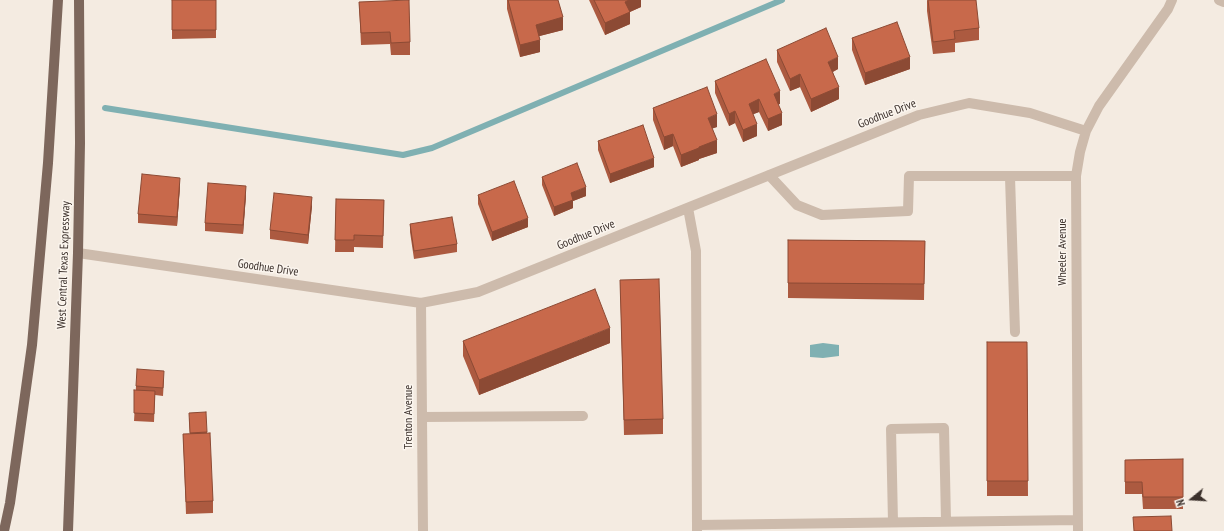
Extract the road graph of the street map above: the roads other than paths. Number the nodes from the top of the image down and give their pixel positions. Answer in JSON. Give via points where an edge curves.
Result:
{"nodes":[{"id":1,"x":58,"y":0,"type":"edge"},
{"id":2,"x":79,"y":0,"type":"edge"},
{"id":3,"x":1172,"y":0,"type":"edge"},
{"id":4,"x":1219,"y":0,"type":"edge"},
{"id":5,"x":1224,"y":2,"type":"edge"},
{"id":6,"x":1086,"y":131,"type":"junction"},
{"id":7,"x":769,"y":175,"type":"junction"},
{"id":8,"x":1076,"y":176,"type":"junction"},
{"id":9,"x":1010,"y":177,"type":"junction"},
{"id":10,"x":688,"y":208,"type":"junction"},
{"id":11,"x":78,"y":253,"type":"junction"},
{"id":12,"x":421,"y":303,"type":"junction"},
{"id":13,"x":1015,"y":332,"type":"dead end"},
{"id":14,"x":584,"y":416,"type":"dead end"},
{"id":15,"x":422,"y":417,"type":"junction"},
{"id":16,"x":1023,"y":520,"type":"junction"},
{"id":17,"x":1078,"y":520,"type":"junction"},
{"id":18,"x":893,"y":522,"type":"junction"},
{"id":19,"x":946,"y":522,"type":"junction"},
{"id":20,"x":696,"y":528,"type":"edge"},
{"id":21,"x":4,"y":531,"type":"edge"},
{"id":22,"x":68,"y":531,"type":"edge"},
{"id":23,"x":423,"y":531,"type":"edge"},
{"id":24,"x":1023,"y":531,"type":"edge"},
{"id":25,"x":1078,"y":531,"type":"edge"}],
"edges":[{"from":1,"to":21,"type":"main road","via":[[48,164],[32,345]]},
{"from":2,"to":11,"type":"main road","name":"West Central Texas Expressway"},
{"from":3,"to":6,"type":"street","name":"Wheeler Avenue","via":[[1099,106]]},
{"from":4,"to":5,"type":"street"},
{"from":6,"to":7,"type":"street","name":"Goodhue Drive","via":[[1030,113],[969,102],[919,115]]},
{"from":6,"to":8,"type":"street","name":"Wheeler Avenue"},
{"from":7,"to":9,"type":"street","via":[[797,205],[822,215],[908,211],[909,176]]},
{"from":7,"to":10,"type":"street","name":"Goodhue Drive"},
{"from":8,"to":9,"type":"street"},
{"from":8,"to":17,"type":"street","name":"Wheeler Avenue"},
{"from":9,"to":13,"type":"street"},
{"from":10,"to":12,"type":"street","name":"Goodhue Drive","via":[[478,292]]},
{"from":10,"to":20,"type":"street","via":[[696,251]]},
{"from":11,"to":12,"type":"street","name":"Goodhue Drive"},
{"from":11,"to":22,"type":"main road","name":"West Central Texas Expressway"},
{"from":12,"to":15,"type":"street","name":"Trenton Avenue"},
{"from":14,"to":15,"type":"street"},
{"from":15,"to":23,"type":"street","name":"Trenton Avenue"},
{"from":16,"to":17,"type":"street"},
{"from":16,"to":19,"type":"street"},
{"from":16,"to":24,"type":"street"},
{"from":17,"to":25,"type":"street","name":"Wheeler Avenue"},
{"from":18,"to":19,"type":"street"},
{"from":18,"to":19,"type":"street","via":[[891,429],[944,428]]},
{"from":18,"to":20,"type":"street"}]}
